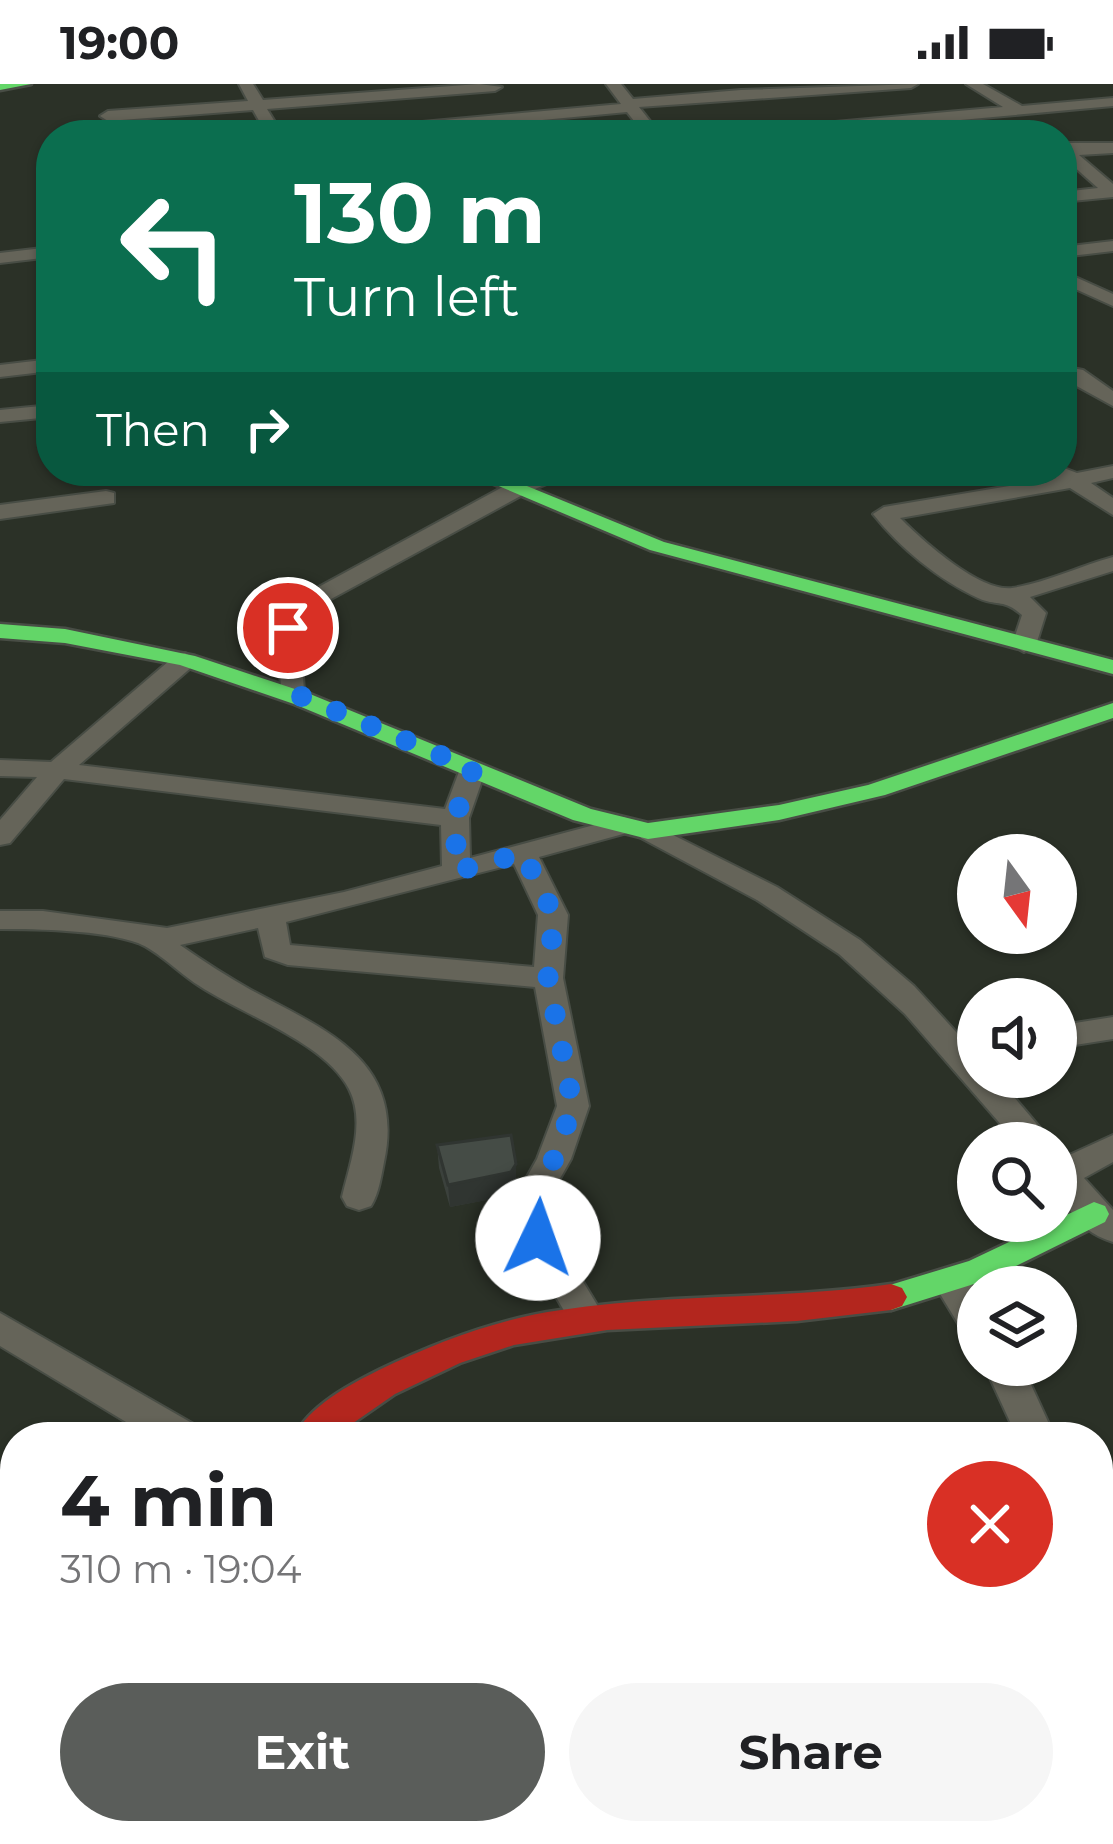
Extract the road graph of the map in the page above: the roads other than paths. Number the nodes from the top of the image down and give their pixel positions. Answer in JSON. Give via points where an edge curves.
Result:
{"nodes":[{"id":1,"x":24,"y":84,"type":"edge"},
{"id":2,"x":245,"y":84,"type":"edge"},
{"id":3,"x":613,"y":84,"type":"edge"},
{"id":4,"x":911,"y":84,"type":"edge"},
{"id":5,"x":973,"y":84,"type":"edge"},
{"id":6,"x":1096,"y":84,"type":"edge"},
{"id":7,"x":497,"y":85,"type":"edge"},
{"id":8,"x":0,"y":86,"type":"edge"},
{"id":9,"x":852,"y":86,"type":"edge"},
{"id":10,"x":738,"y":91,"type":"edge"},
{"id":11,"x":376,"y":92,"type":"edge"},
{"id":12,"x":1113,"y":98,"type":"edge"},
{"id":13,"x":259,"y":105,"type":"junction"},
{"id":14,"x":630,"y":106,"type":"junction"},
{"id":15,"x":1021,"y":115,"type":"junction"},
{"id":16,"x":519,"y":117,"type":"junction"},
{"id":17,"x":898,"y":119,"type":"junction"},
{"id":18,"x":109,"y":120,"type":"edge"},
{"id":19,"x":267,"y":120,"type":"edge"},
{"id":20,"x":396,"y":120,"type":"edge"},
{"id":21,"x":496,"y":120,"type":"edge"},
{"id":22,"x":521,"y":120,"type":"edge"},
{"id":23,"x":641,"y":120,"type":"edge"},
{"id":24,"x":761,"y":120,"type":"edge"},
{"id":25,"x":890,"y":120,"type":"edge"},
{"id":26,"x":1113,"y":148,"type":"edge"},
{"id":27,"x":1077,"y":149,"type":"edge"},
{"id":28,"x":1077,"y":162,"type":"edge"},
{"id":29,"x":1112,"y":192,"type":"edge"},
{"id":30,"x":1077,"y":196,"type":"edge"},
{"id":31,"x":1113,"y":246,"type":"edge"},
{"id":32,"x":1077,"y":250,"type":"edge"},
{"id":33,"x":36,"y":254,"type":"edge"},
{"id":34,"x":0,"y":258,"type":"edge"},
{"id":35,"x":1077,"y":284,"type":"edge"},
{"id":36,"x":1113,"y":284,"type":"edge"},
{"id":37,"x":1077,"y":287,"type":"edge"},
{"id":38,"x":1113,"y":302,"type":"edge"},
{"id":39,"x":36,"y":368,"type":"edge"},
{"id":40,"x":0,"y":371,"type":"edge"},
{"id":41,"x":1077,"y":375,"type":"edge"},
{"id":42,"x":1113,"y":400,"type":"edge"},
{"id":43,"x":36,"y":412,"type":"edge"},
{"id":44,"x":0,"y":416,"type":"edge"},
{"id":45,"x":1113,"y":472,"type":"edge"},
{"id":46,"x":1077,"y":474,"type":"edge"},
{"id":47,"x":1077,"y":483,"type":"edge"},
{"id":48,"x":517,"y":486,"type":"edge"},
{"id":49,"x":523,"y":486,"type":"edge"},
{"id":50,"x":1033,"y":486,"type":"edge"},
{"id":51,"x":520,"y":487,"type":"junction"},
{"id":52,"x":106,"y":499,"type":"dead end"},
{"id":53,"x":1113,"y":508,"type":"edge"},
{"id":54,"x":0,"y":512,"type":"edge"},
{"id":55,"x":1113,"y":564,"type":"edge"},
{"id":56,"x":1013,"y":595,"type":"junction"},
{"id":57,"x":0,"y":631,"type":"edge"},
{"id":58,"x":1024,"y":645,"type":"junction"},
{"id":59,"x":185,"y":660,"type":"junction"},
{"id":60,"x":1113,"y":667,"type":"edge"},
{"id":61,"x":291,"y":692,"type":"junction"},
{"id":62,"x":1113,"y":710,"type":"edge"},
{"id":63,"x":0,"y":768,"type":"edge"},
{"id":64,"x":473,"y":769,"type":"junction"},
{"id":65,"x":58,"y":770,"type":"junction"},
{"id":66,"x":455,"y":818,"type":"junction"},
{"id":67,"x":637,"y":828,"type":"junction"},
{"id":68,"x":0,"y":837,"type":"edge"},
{"id":69,"x":523,"y":853,"type":"junction"},
{"id":70,"x":457,"y":871,"type":"junction"},
{"id":71,"x":271,"y":918,"type":"junction"},
{"id":72,"x":0,"y":920,"type":"edge"},
{"id":73,"x":152,"y":939,"type":"junction"},
{"id":74,"x":548,"y":978,"type":"junction"},
{"id":75,"x":1113,"y":1028,"type":"edge"},
{"id":76,"x":1077,"y":1033,"type":"edge"},
{"id":77,"x":957,"y":1047,"type":"edge"},
{"id":78,"x":1000,"y":1098,"type":"edge"},
{"id":79,"x":1019,"y":1122,"type":"edge"},
{"id":80,"x":1113,"y":1147,"type":"edge"},
{"id":81,"x":1077,"y":1163,"type":"edge"},
{"id":82,"x":1077,"y":1191,"type":"edge"},
{"id":83,"x":359,"y":1197,"type":"dead end"},
{"id":84,"x":1104,"y":1222,"type":"edge"},
{"id":85,"x":952,"y":1284,"type":"junction"},
{"id":86,"x":957,"y":1292,"type":"edge"},
{"id":87,"x":586,"y":1318,"type":"junction"},
{"id":88,"x":0,"y":1328,"type":"edge"},
{"id":89,"x":1013,"y":1386,"type":"edge"},
{"id":90,"x":158,"y":1422,"type":"edge"},
{"id":91,"x":324,"y":1422,"type":"edge"},
{"id":92,"x":1029,"y":1422,"type":"edge"}],
"edges":[{"from":1,"to":8,"type":"street"},
{"from":2,"to":13,"type":"street"},
{"from":3,"to":14,"type":"street"},
{"from":4,"to":9,"type":"street"},
{"from":5,"to":15,"type":"street"},
{"from":6,"to":12,"type":"street"},
{"from":7,"to":11,"type":"street"},
{"from":7,"to":16,"type":"street"},
{"from":9,"to":10,"type":"street"},
{"from":9,"to":17,"type":"street"},
{"from":10,"to":14,"type":"street"},
{"from":10,"to":24,"type":"street"},
{"from":11,"to":13,"type":"street"},
{"from":11,"to":20,"type":"street"},
{"from":12,"to":15,"type":"street"},
{"from":13,"to":18,"type":"street","via":[[106,108]]},
{"from":13,"to":19,"type":"street"},
{"from":14,"to":16,"type":"street"},
{"from":14,"to":23,"type":"street"},
{"from":15,"to":17,"type":"street"},
{"from":16,"to":21,"type":"street"},
{"from":16,"to":22,"type":"street"},
{"from":17,"to":25,"type":"street"},
{"from":26,"to":27,"type":"street"},
{"from":28,"to":29,"type":"street"},
{"from":29,"to":30,"type":"street"},
{"from":31,"to":32,"type":"street"},
{"from":33,"to":34,"type":"street"},
{"from":35,"to":36,"type":"street"},
{"from":37,"to":38,"type":"street"},
{"from":39,"to":40,"type":"street"},
{"from":41,"to":42,"type":"street"},
{"from":43,"to":44,"type":"street"},
{"from":45,"to":46,"type":"street"},
{"from":47,"to":53,"type":"street"},
{"from":48,"to":51,"type":"street"},
{"from":49,"to":51,"type":"street"},
{"from":50,"to":56,"type":"street","via":[[884,514],[971,585]]},
{"from":51,"to":58,"type":"street","via":[[657,546]]},
{"from":51,"to":61,"type":"street","via":[[299,607],[288,628]]},
{"from":52,"to":54,"type":"street"},
{"from":55,"to":56,"type":"street"},
{"from":56,"to":58,"type":"street","via":[[1034,613]]},
{"from":57,"to":59,"type":"street","via":[[108,637]]},
{"from":58,"to":60,"type":"street"},
{"from":59,"to":61,"type":"street"},
{"from":59,"to":65,"type":"street"},
{"from":61,"to":64,"type":"street"},
{"from":62,"to":67,"type":"street","via":[[904,788],[772,816]]},
{"from":63,"to":65,"type":"street"},
{"from":64,"to":66,"type":"street"},
{"from":64,"to":67,"type":"street"},
{"from":65,"to":66,"type":"street"},
{"from":65,"to":68,"type":"street"},
{"from":66,"to":70,"type":"street"},
{"from":67,"to":69,"type":"street"},
{"from":67,"to":77,"type":"street","via":[[782,903],[871,963]]},
{"from":69,"to":70,"type":"street"},
{"from":69,"to":74,"type":"street","via":[[554,915]]},
{"from":70,"to":71,"type":"street"},
{"from":71,"to":73,"type":"street"},
{"from":71,"to":74,"type":"street","via":[[276,950],[288,955]]},
{"from":72,"to":73,"type":"street"},
{"from":73,"to":83,"type":"street","via":[[354,1069],[371,1099],[374,1131]]},
{"from":74,"to":87,"type":"street","via":[[573,1106],[532,1198],[538,1238]]},
{"from":75,"to":76,"type":"street"},
{"from":78,"to":79,"type":"street"},
{"from":80,"to":81,"type":"street"},
{"from":82,"to":84,"type":"street"},
{"from":84,"to":85,"type":"street"},
{"from":85,"to":86,"type":"street"},
{"from":85,"to":87,"type":"street","via":[[852,1304]]},
{"from":87,"to":91,"type":"street","via":[[448,1349]]},
{"from":88,"to":90,"type":"street"},
{"from":89,"to":92,"type":"street"}]}
